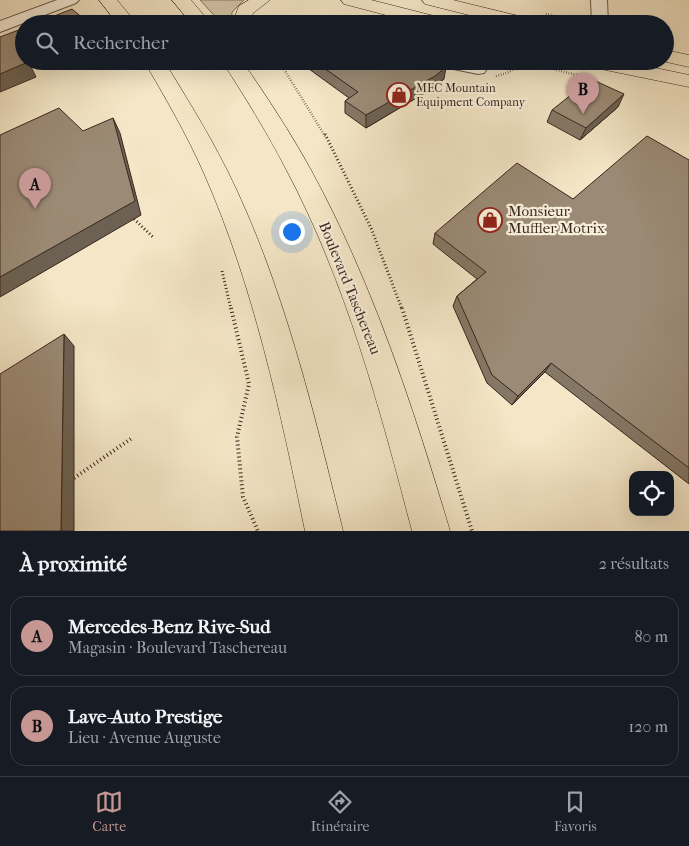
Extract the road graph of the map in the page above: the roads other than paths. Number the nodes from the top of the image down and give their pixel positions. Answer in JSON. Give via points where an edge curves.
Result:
{"nodes":[{"id":1,"x":71,"y":0,"type":"edge"},
{"id":2,"x":108,"y":0,"type":"edge"},
{"id":3,"x":180,"y":0,"type":"edge"},
{"id":4,"x":261,"y":0,"type":"edge"},
{"id":5,"x":350,"y":0,"type":"edge"},
{"id":6,"x":431,"y":0,"type":"edge"},
{"id":7,"x":599,"y":0,"type":"edge"},
{"id":8,"x":32,"y":15,"type":"edge"},
{"id":9,"x":120,"y":15,"type":"edge"},
{"id":10,"x":194,"y":15,"type":"edge"},
{"id":11,"x":243,"y":15,"type":"edge"},
{"id":12,"x":408,"y":15,"type":"edge"},
{"id":13,"x":492,"y":15,"type":"edge"},
{"id":14,"x":600,"y":15,"type":"edge"},
{"id":15,"x":15,"y":21,"type":"edge"},
{"id":16,"x":0,"y":27,"type":"edge"},
{"id":17,"x":674,"y":58,"type":"edge"},
{"id":18,"x":689,"y":61,"type":"edge"},
{"id":19,"x":159,"y":70,"type":"edge"},
{"id":20,"x":238,"y":70,"type":"edge"},
{"id":21,"x":260,"y":70,"type":"edge"},
{"id":22,"x":639,"y":70,"type":"edge"},
{"id":23,"x":689,"y":81,"type":"edge"},
{"id":24,"x":310,"y":191,"type":"junction"},
{"id":25,"x":324,"y":531,"type":"edge"},
{"id":26,"x":431,"y":531,"type":"edge"}],
"edges":[{"from":1,"to":8,"type":"street"},
{"from":2,"to":9,"type":"main road"},
{"from":3,"to":10,"type":"main road"},
{"from":4,"to":11,"type":"main road","via":[[244,10]]},
{"from":5,"to":12,"type":"main road"},
{"from":6,"to":13,"type":"main road"},
{"from":7,"to":14,"type":"street"},
{"from":15,"to":16,"type":"street"},
{"from":17,"to":18,"type":"main road"},
{"from":19,"to":25,"type":"main road","via":[[212,163],[256,272],[284,361]]},
{"from":20,"to":24,"type":"main road","name":"Boulevard Taschereau","via":[[270,117]]},
{"from":21,"to":24,"type":"main road"},
{"from":22,"to":23,"type":"main road"},
{"from":24,"to":26,"type":"main road","name":"Boulevard Taschereau","via":[[372,342]]}]}
